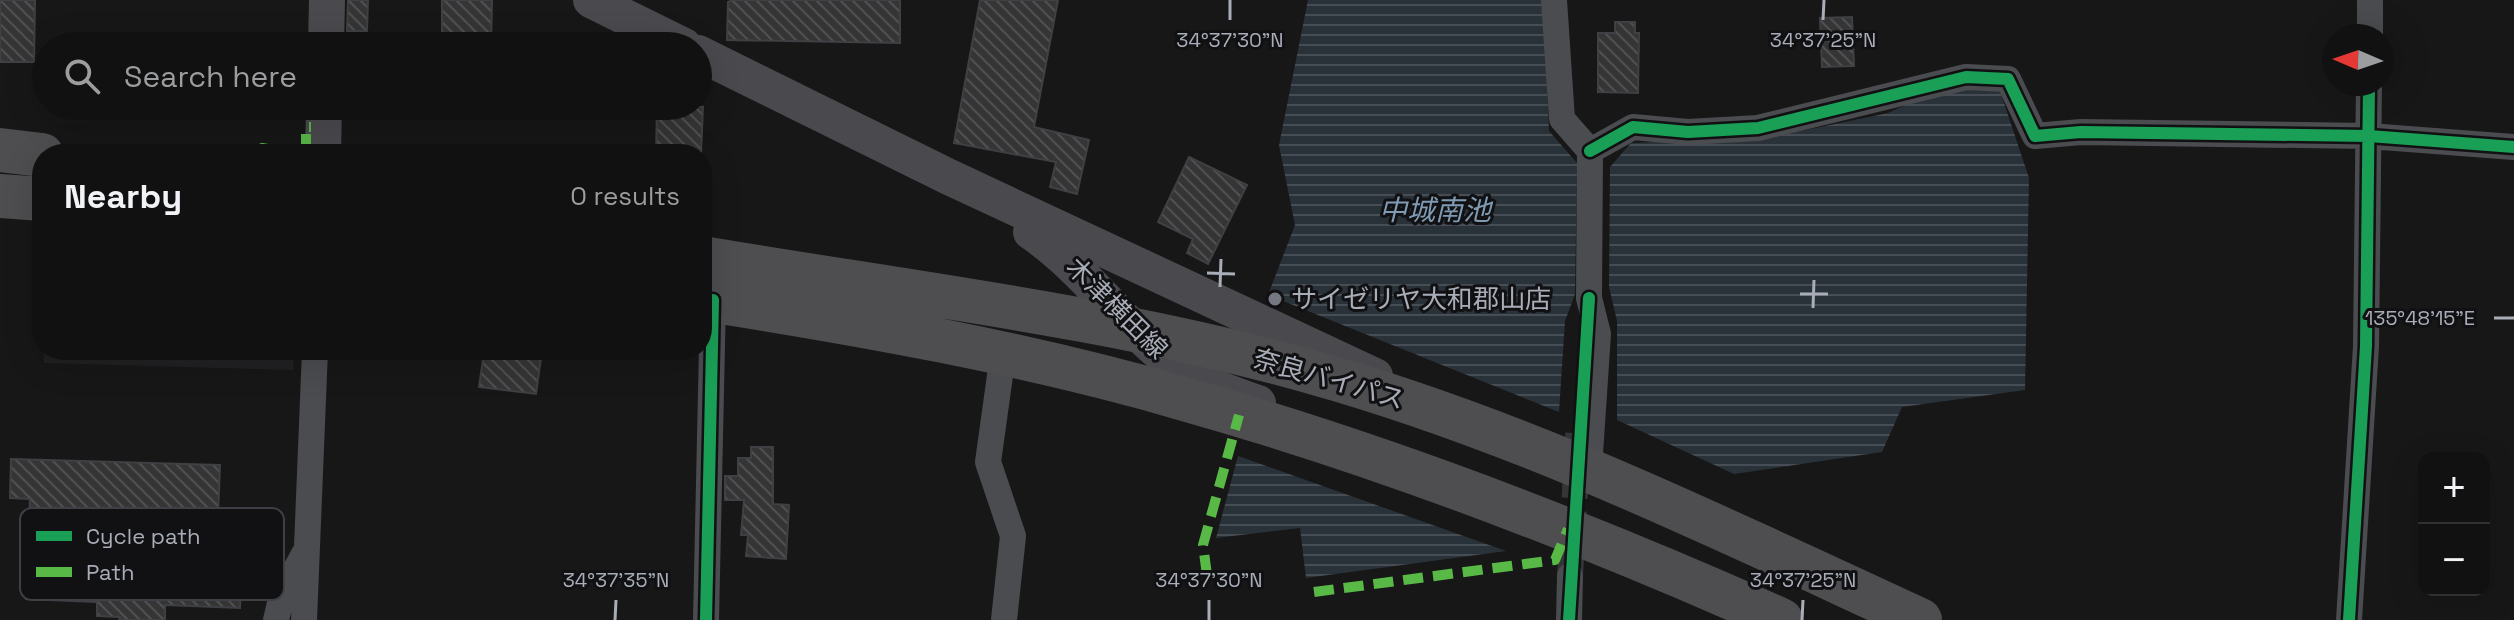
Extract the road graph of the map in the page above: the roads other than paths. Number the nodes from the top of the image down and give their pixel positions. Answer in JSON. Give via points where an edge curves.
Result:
{"nodes":[{"id":1,"x":327,"y":0,"type":"edge"},
{"id":2,"x":591,"y":0,"type":"edge"},
{"id":3,"x":1554,"y":0,"type":"edge"},
{"id":4,"x":2370,"y":0,"type":"edge"},
{"id":5,"x":2370,"y":24,"type":"edge"},
{"id":6,"x":326,"y":32,"type":"edge"},
{"id":7,"x":656,"y":32,"type":"edge"},
{"id":8,"x":712,"y":60,"type":"edge"},
{"id":9,"x":2369,"y":96,"type":"edge"},
{"id":10,"x":324,"y":120,"type":"edge"},
{"id":11,"x":2369,"y":136,"type":"junction"},
{"id":12,"x":323,"y":144,"type":"edge"},
{"id":13,"x":2514,"y":147,"type":"edge"},
{"id":14,"x":0,"y":150,"type":"edge"},
{"id":15,"x":1590,"y":151,"type":"junction"},
{"id":16,"x":32,"y":154,"type":"edge"},
{"id":17,"x":947,"y":176,"type":"junction"},
{"id":18,"x":0,"y":196,"type":"edge"},
{"id":19,"x":32,"y":198,"type":"edge"},
{"id":20,"x":712,"y":260,"type":"edge"},
{"id":21,"x":1589,"y":298,"type":"junction"},
{"id":22,"x":712,"y":301,"type":"edge"},
{"id":23,"x":1134,"y":331,"type":"junction"},
{"id":24,"x":1003,"y":354,"type":"junction"},
{"id":25,"x":315,"y":360,"type":"edge"},
{"id":26,"x":708,"y":360,"type":"edge"},
{"id":27,"x":1405,"y":400,"type":"junction"},
{"id":28,"x":1579,"y":421,"type":"tunnel mouth"},
{"id":29,"x":1385,"y":463,"type":"junction"},
{"id":30,"x":1589,"y":469,"type":"junction"},
{"id":31,"x":307,"y":550,"type":"junction"},
{"id":32,"x":1570,"y":576,"type":"tunnel mouth"},
{"id":33,"x":284,"y":591,"type":"edge"},
{"id":34,"x":281,"y":600,"type":"edge"},
{"id":35,"x":276,"y":620,"type":"edge"},
{"id":36,"x":304,"y":620,"type":"edge"},
{"id":37,"x":706,"y":620,"type":"edge"},
{"id":38,"x":1004,"y":620,"type":"edge"},
{"id":39,"x":1569,"y":620,"type":"edge"},
{"id":40,"x":1781,"y":620,"type":"edge"},
{"id":41,"x":1920,"y":620,"type":"edge"},
{"id":42,"x":2349,"y":620,"type":"edge"}],
"edges":[{"from":1,"to":6,"type":"main road"},
{"from":2,"to":7,"type":"main road"},
{"from":3,"to":15,"type":"street","via":[[1562,119]]},
{"from":4,"to":5,"type":"street"},
{"from":8,"to":17,"type":"main road","name":"木津横田線"},
{"from":9,"to":11,"type":"street"},
{"from":10,"to":12,"type":"main road"},
{"from":11,"to":13,"type":"street"},
{"from":11,"to":15,"type":"street","via":[[2035,136],[2008,79],[1966,77],[1758,128],[1688,132],[1633,127]]},
{"from":11,"to":42,"type":"street","via":[[2366,346]]},
{"from":14,"to":16,"type":"highway"},
{"from":15,"to":21,"type":"street"},
{"from":17,"to":23,"type":"main road","name":"木津横田線","via":[[1063,254]]},
{"from":17,"to":27,"type":"main road","name":"木津横田線","via":[[1383,380]]},
{"from":18,"to":19,"type":"highway"},
{"from":20,"to":23,"type":"highway","name":"奈良バイパス"},
{"from":21,"to":28,"type":"street"},
{"from":21,"to":30,"type":"street","via":[[1598,334]]},
{"from":22,"to":24,"type":"highway"},
{"from":23,"to":27,"type":"highway","name":"奈良バイパス","via":[[1233,351]]},
{"from":23,"to":29,"type":"main road","name":"木津横田線","via":[[1182,371],[1301,418]]},
{"from":24,"to":29,"type":"highway","via":[[1180,397]]},
{"from":24,"to":38,"type":"street","via":[[988,462],[1013,536]]},
{"from":25,"to":31,"type":"street"},
{"from":26,"to":37,"type":"street"},
{"from":27,"to":30,"type":"highway","name":"奈良バイパス"},
{"from":29,"to":40,"type":"highway","via":[[1528,512]]},
{"from":30,"to":41,"type":"highway","name":"奈良バイパス"},
{"from":31,"to":33,"type":"street"},
{"from":31,"to":36,"type":"street"},
{"from":32,"to":39,"type":"street"},
{"from":34,"to":35,"type":"street"}]}
